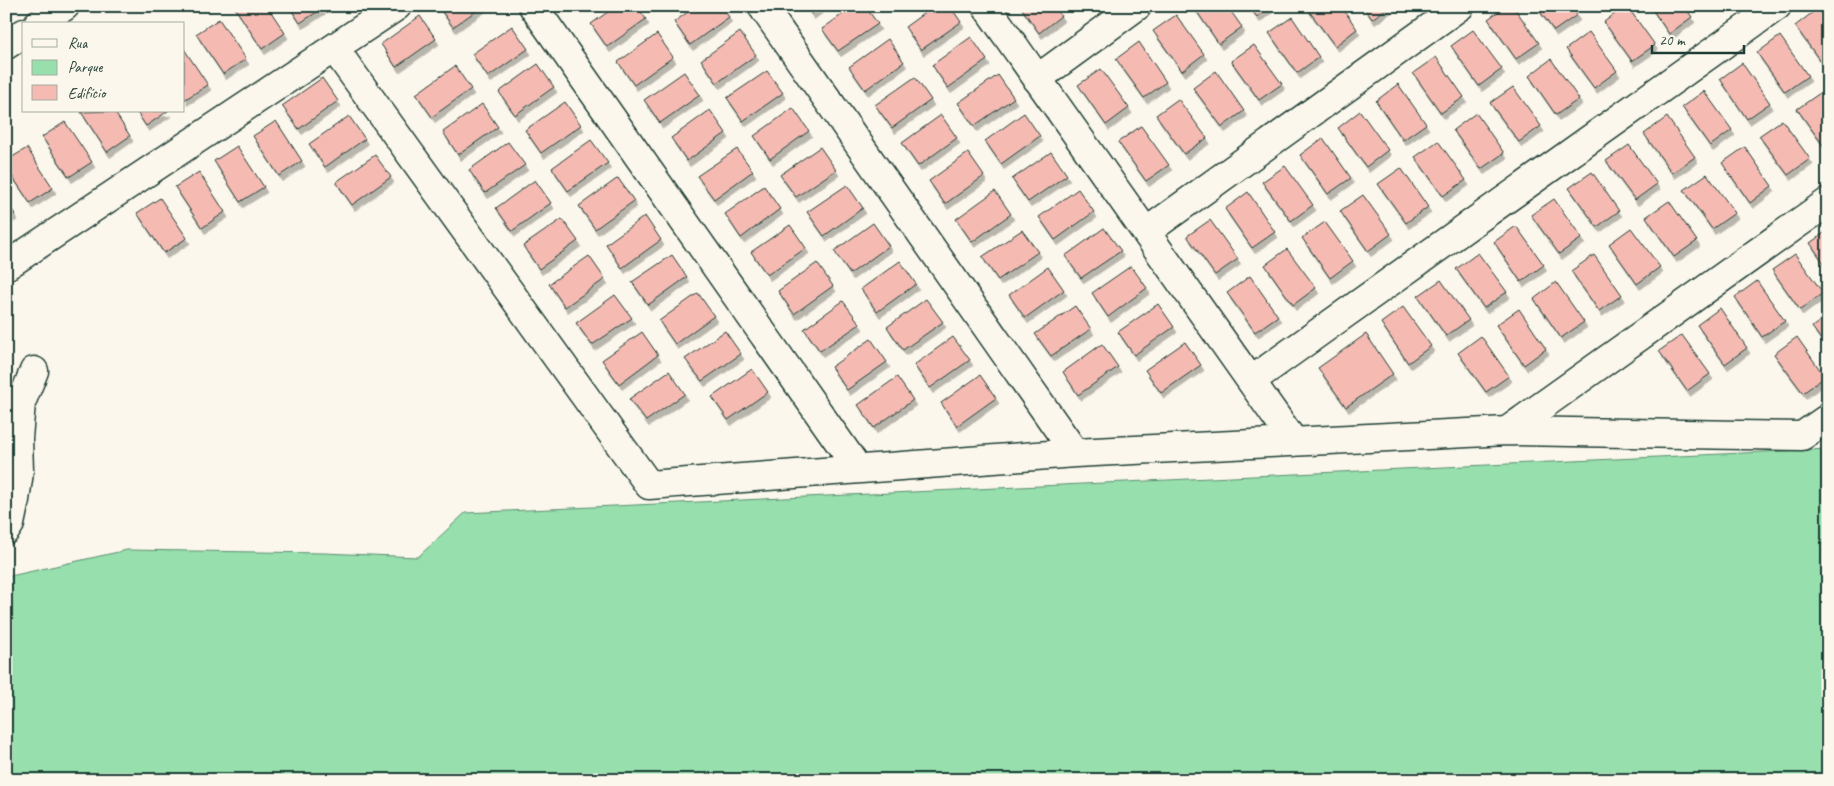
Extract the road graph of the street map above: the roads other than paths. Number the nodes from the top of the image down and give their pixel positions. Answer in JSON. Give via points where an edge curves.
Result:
{"nodes":[{"id":1,"x":65,"y":6,"type":"edge"},
{"id":2,"x":398,"y":6,"type":"edge"},
{"id":3,"x":533,"y":6,"type":"edge"},
{"id":4,"x":762,"y":6,"type":"edge"},
{"id":5,"x":986,"y":6,"type":"edge"},
{"id":6,"x":1136,"y":6,"type":"edge"},
{"id":7,"x":1460,"y":6,"type":"edge"},
{"id":8,"x":1778,"y":6,"type":"edge"},
{"id":9,"x":41,"y":22,"type":"edge"},
{"id":10,"x":22,"y":34,"type":"edge"},
{"id":11,"x":6,"y":45,"type":"edge"},
{"id":12,"x":334,"y":48,"type":"junction"},
{"id":13,"x":1037,"y":79,"type":"junction"},
{"id":14,"x":1828,"y":202,"type":"edge"},
{"id":15,"x":1146,"y":232,"type":"junction"},
{"id":16,"x":6,"y":266,"type":"edge"},
{"id":17,"x":34,"y":371,"type":"dead end"},
{"id":18,"x":1252,"y":380,"type":"junction"},
{"id":19,"x":1828,"y":418,"type":"edge"},
{"id":20,"x":1507,"y":430,"type":"junction"},
{"id":21,"x":1294,"y":442,"type":"junction"},
{"id":22,"x":1074,"y":453,"type":"junction"},
{"id":23,"x":858,"y":469,"type":"junction"},
{"id":24,"x":6,"y":530,"type":"edge"}],
"edges":[{"from":1,"to":9,"type":"street"},
{"from":2,"to":12,"type":"street"},
{"from":3,"to":23,"type":"street"},
{"from":4,"to":22,"type":"street"},
{"from":5,"to":13,"type":"street"},
{"from":6,"to":13,"type":"street"},
{"from":7,"to":15,"type":"street"},
{"from":8,"to":18,"type":"street"},
{"from":10,"to":11,"type":"street"},
{"from":12,"to":16,"type":"street"},
{"from":12,"to":23,"type":"street","via":[[649,485]]},
{"from":13,"to":15,"type":"street"},
{"from":14,"to":20,"type":"street"},
{"from":15,"to":18,"type":"street"},
{"from":17,"to":24,"type":"street","via":[[21,403],[19,472]]},
{"from":18,"to":21,"type":"street"},
{"from":19,"to":20,"type":"street","via":[[1802,436]]},
{"from":20,"to":21,"type":"street"},
{"from":21,"to":22,"type":"street"},
{"from":22,"to":23,"type":"street"}]}
